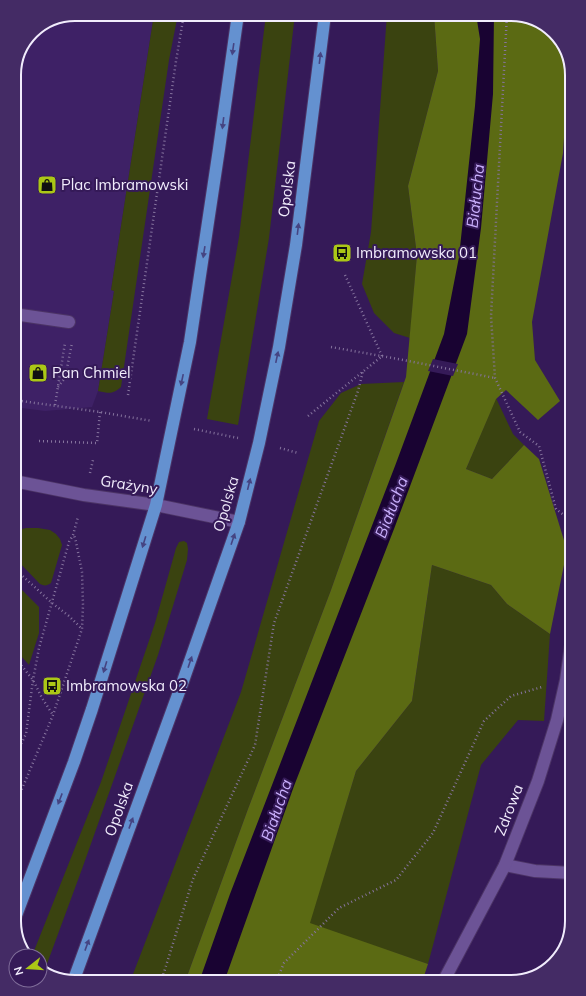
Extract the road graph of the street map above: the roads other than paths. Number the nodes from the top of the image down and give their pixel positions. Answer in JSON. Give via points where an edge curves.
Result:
{"nodes":[{"id":1,"x":237,"y":21,"type":"edge"},
{"id":2,"x":324,"y":21,"type":"edge"},
{"id":3,"x":21,"y":315,"type":"edge"},
{"id":4,"x":69,"y":322,"type":"dead end"},
{"id":5,"x":21,"y":482,"type":"edge"},
{"id":6,"x":156,"y":505,"type":"junction"},
{"id":7,"x":239,"y":522,"type":"junction"},
{"id":8,"x":565,"y":684,"type":"edge"},
{"id":9,"x":505,"y":865,"type":"junction"},
{"id":10,"x":565,"y":873,"type":"edge"},
{"id":11,"x":21,"y":902,"type":"edge"},
{"id":12,"x":76,"y":975,"type":"edge"},
{"id":13,"x":447,"y":975,"type":"edge"}],
"edges":[{"from":1,"to":6,"type":"main road","one_way":true,"via":[[190,342]]},
{"from":7,"to":2,"type":"main road","name":"Opolska","one_way":true,"via":[[279,347],[296,245]]},
{"from":3,"to":4,"type":"street"},
{"from":5,"to":6,"type":"street","name":"Grażyny","via":[[84,495]]},
{"from":6,"to":7,"type":"street","name":"Grażyny"},
{"from":6,"to":11,"type":"main road","one_way":true,"via":[[95,701]]},
{"from":12,"to":7,"type":"main road","name":"Opolska","one_way":true},
{"from":8,"to":9,"type":"street","name":"Zdrowa","via":[[538,780]]},
{"from":9,"to":10,"type":"street","via":[[535,871]]},
{"from":9,"to":13,"type":"street","name":"Zdrowa"}]}
